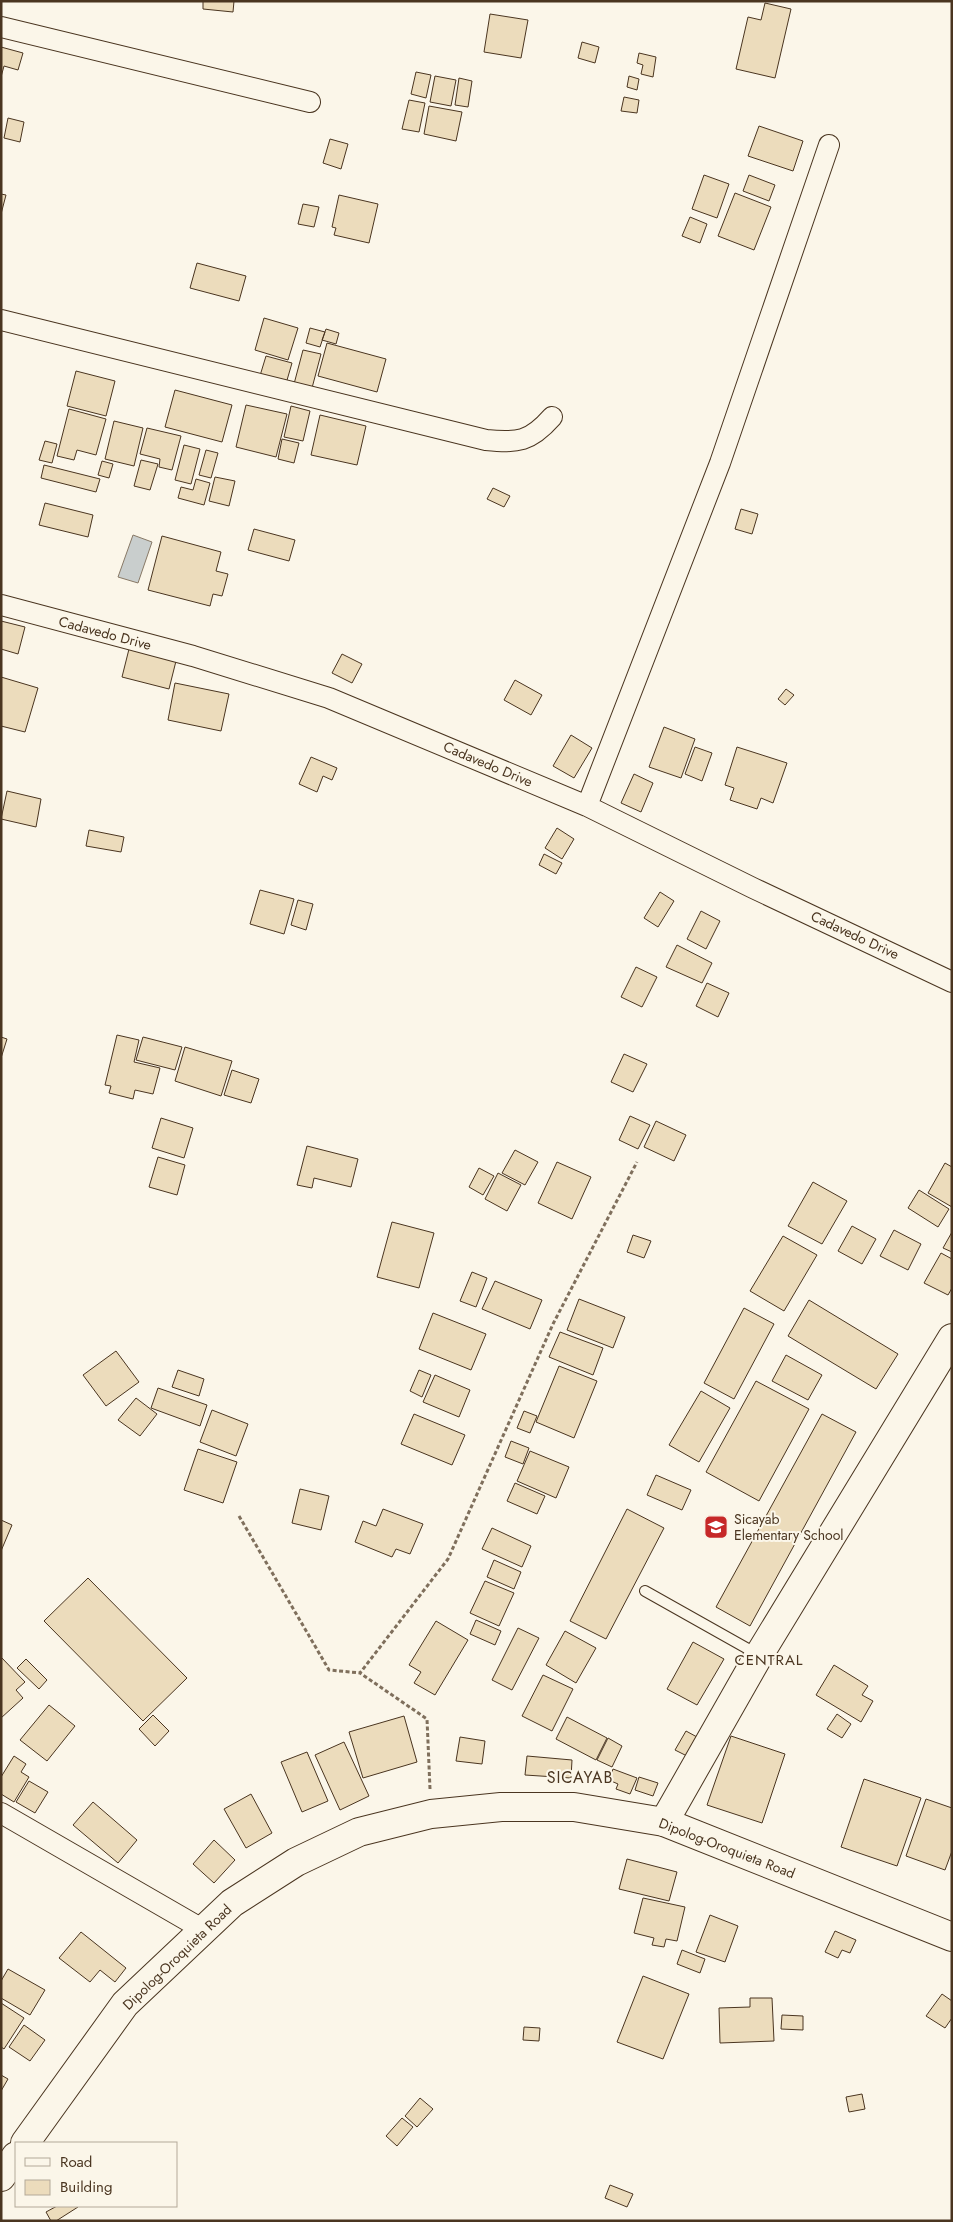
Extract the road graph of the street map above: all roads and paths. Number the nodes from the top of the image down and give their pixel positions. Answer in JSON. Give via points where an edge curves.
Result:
{"nodes":[{"id":1,"x":1,"y":26,"type":"edge"},
{"id":2,"x":310,"y":102,"type":"dead end"},
{"id":3,"x":829,"y":145,"type":"dead end"},
{"id":4,"x":1,"y":320,"type":"edge"},
{"id":5,"x":552,"y":417,"type":"dead end"},
{"id":6,"x":1,"y":605,"type":"edge"},
{"id":7,"x":587,"y":806,"type":"junction"},
{"id":8,"x":952,"y":982,"type":"edge"},
{"id":9,"x":637,"y":1162,"type":"dead end"},
{"id":10,"x":952,"y":1338,"type":"edge"},
{"id":11,"x":239,"y":1516,"type":"dead end"},
{"id":12,"x":645,"y":1591,"type":"dead end"},
{"id":13,"x":759,"y":1655,"type":"junction"},
{"id":14,"x":360,"y":1673,"type":"junction"},
{"id":15,"x":1,"y":1813,"type":"edge"},
{"id":16,"x":431,"y":1814,"type":"junction"},
{"id":17,"x":664,"y":1822,"type":"junction"},
{"id":18,"x":202,"y":1929,"type":"junction"},
{"id":19,"x":952,"y":1937,"type":"edge"},
{"id":20,"x":26,"y":2142,"type":"edge"}],
"edges":[{"from":1,"to":2,"type":"street"},
{"from":3,"to":7,"type":"street","via":[[720,463]]},
{"from":4,"to":5,"type":"street","via":[[486,440],[510,442],[536,434]]},
{"from":6,"to":7,"type":"street","name":"Cadavedo Drive","via":[[193,656],[329,698]]},
{"from":7,"to":8,"type":"street","name":"Cadavedo Drive"},
{"from":9,"to":14,"type":"path","via":[[554,1324],[448,1559]]},
{"from":10,"to":13,"type":"main road"},
{"from":11,"to":14,"type":"path","via":[[329,1670]]},
{"from":12,"to":13,"type":"lane"},
{"from":13,"to":17,"type":"main road"},
{"from":14,"to":16,"type":"path","via":[[428,1719]]},
{"from":15,"to":18,"type":"street"},
{"from":16,"to":17,"type":"main road","name":"Dipolog-Oroquieta Road","via":[[500,1807],[574,1807]]},
{"from":16,"to":18,"type":"main road","name":"Dipolog-Oroquieta Road","via":[[359,1832],[296,1862],[232,1903]]},
{"from":17,"to":19,"type":"main road","name":"Dipolog-Oroquieta Road"},
{"from":18,"to":20,"type":"main road","name":"Dipolog-Oroquieta Road","via":[[125,2004]]}]}
